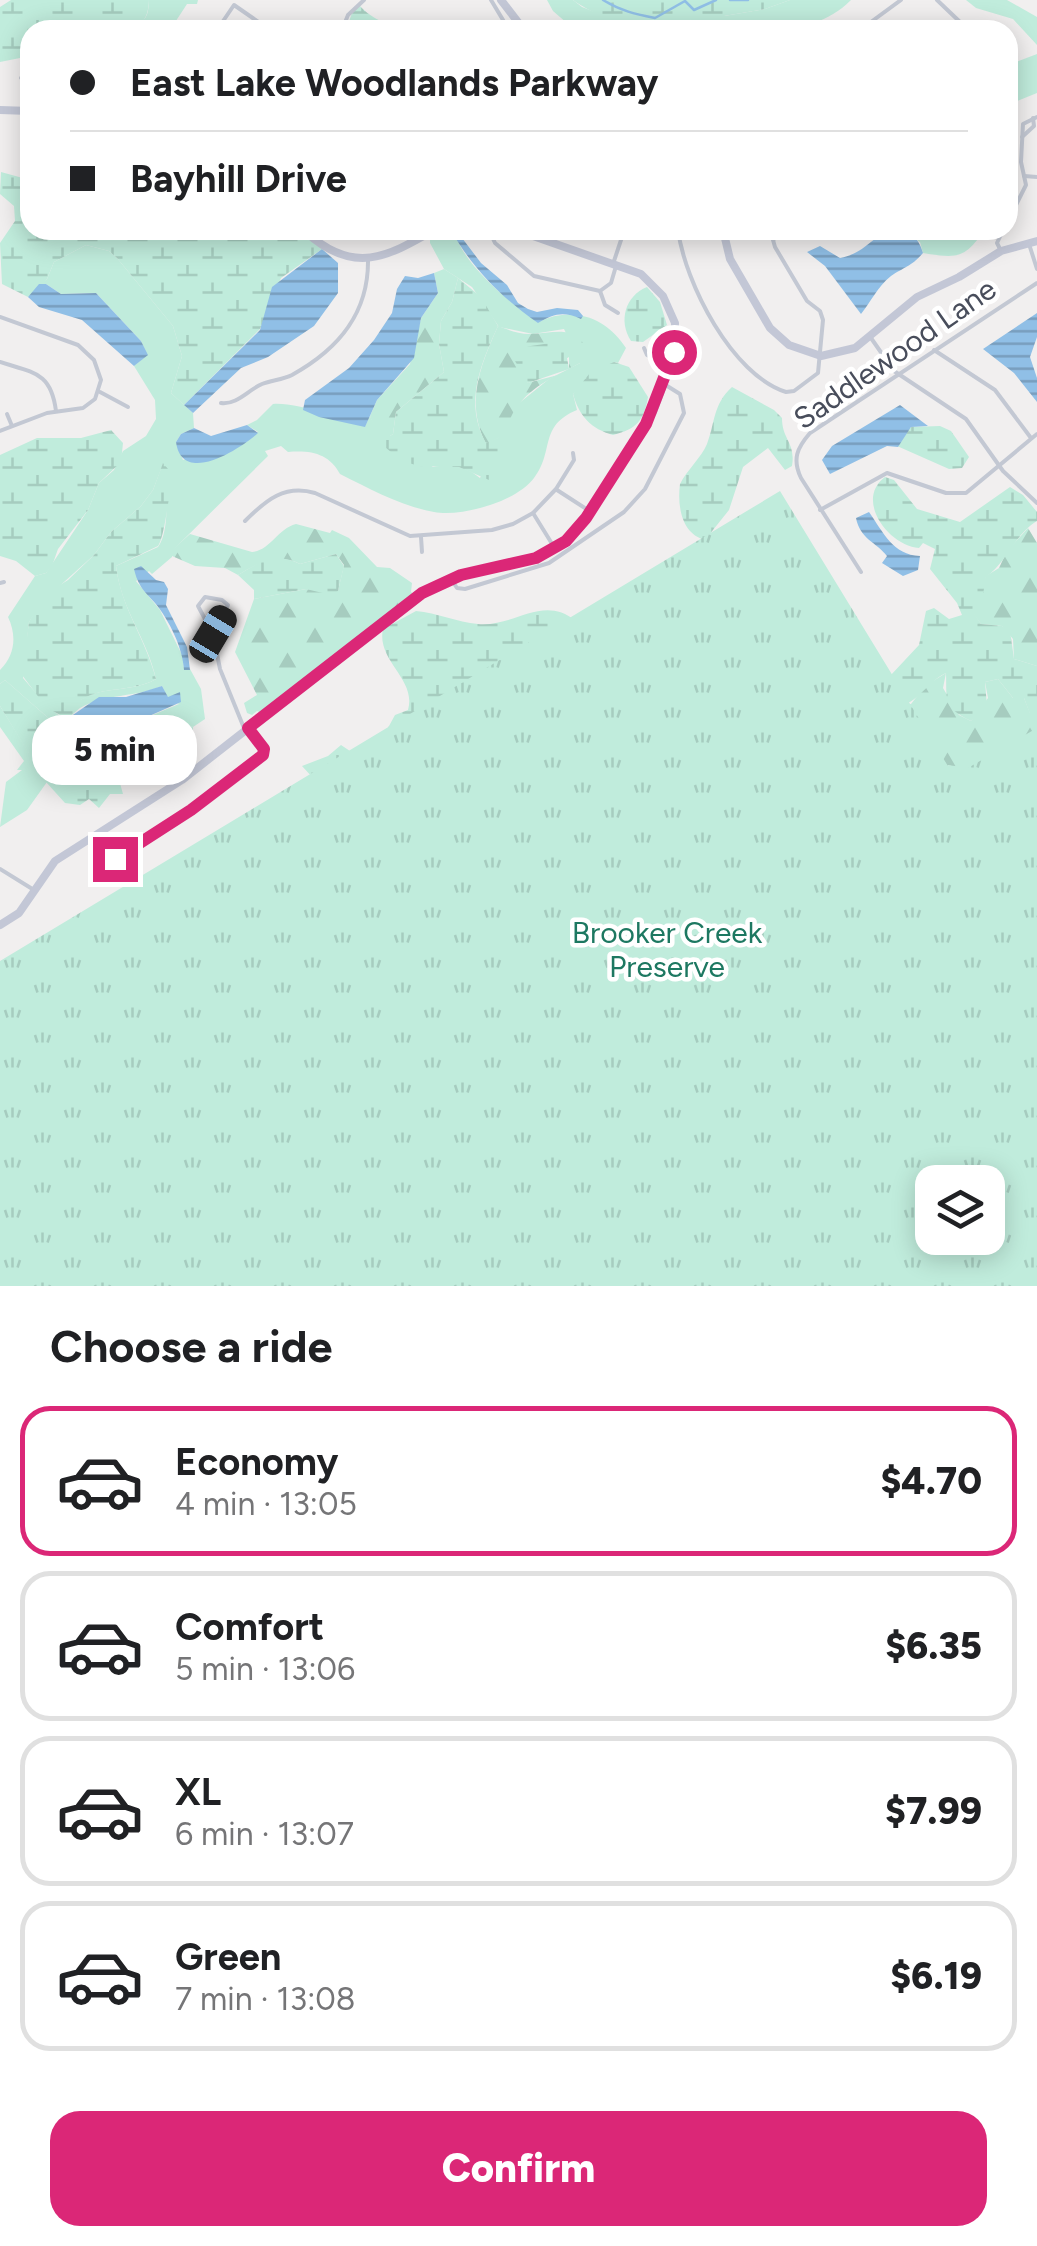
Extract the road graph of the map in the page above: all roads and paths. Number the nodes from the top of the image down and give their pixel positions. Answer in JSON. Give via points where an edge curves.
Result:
{"nodes":[{"id":1,"x":364,"y":0,"type":"edge"},
{"id":2,"x":501,"y":0,"type":"edge"},
{"id":3,"x":901,"y":0,"type":"edge"},
{"id":4,"x":937,"y":0,"type":"edge"},
{"id":5,"x":223,"y":20,"type":"edge"},
{"id":6,"x":257,"y":20,"type":"edge"},
{"id":7,"x":346,"y":20,"type":"edge"},
{"id":8,"x":516,"y":20,"type":"edge"},
{"id":9,"x":874,"y":20,"type":"edge"},
{"id":10,"x":958,"y":20,"type":"edge"},
{"id":11,"x":1035,"y":118,"type":"edge"},
{"id":12,"x":1022,"y":137,"type":"junction"},
{"id":13,"x":1024,"y":176,"type":"junction"},
{"id":14,"x":1037,"y":178,"type":"edge"},
{"id":15,"x":1018,"y":202,"type":"edge"},
{"id":16,"x":319,"y":240,"type":"edge"},
{"id":17,"x":416,"y":240,"type":"edge"},
{"id":18,"x":494,"y":240,"type":"edge"},
{"id":19,"x":545,"y":240,"type":"edge"},
{"id":20,"x":621,"y":240,"type":"edge"},
{"id":21,"x":680,"y":240,"type":"edge"},
{"id":22,"x":725,"y":240,"type":"edge"},
{"id":23,"x":772,"y":240,"type":"edge"},
{"id":24,"x":999,"y":240,"type":"edge"},
{"id":25,"x":1033,"y":243,"type":"edge"},
{"id":26,"x":1000,"y":251,"type":"junction"},
{"id":27,"x":368,"y":259,"type":"junction"},
{"id":28,"x":615,"y":264,"type":"junction"},
{"id":29,"x":1037,"y":269,"type":"edge"},
{"id":30,"x":1037,"y":283,"type":"edge"},
{"id":31,"x":600,"y":291,"type":"junction"},
{"id":32,"x":618,"y":314,"type":"dead end"},
{"id":33,"x":0,"y":317,"type":"edge"},
{"id":34,"x":871,"y":338,"type":"junction"},
{"id":35,"x":644,"y":348,"type":"dead end"},
{"id":36,"x":934,"y":350,"type":"junction"},
{"id":37,"x":821,"y":356,"type":"junction"},
{"id":38,"x":0,"y":362,"type":"edge"},
{"id":39,"x":670,"y":367,"type":"junction"},
{"id":40,"x":898,"y":375,"type":"junction"},
{"id":41,"x":664,"y":384,"type":"junction"},
{"id":42,"x":100,"y":392,"type":"junction"},
{"id":43,"x":221,"y":402,"type":"dead end"},
{"id":44,"x":128,"y":407,"type":"dead end"},
{"id":45,"x":56,"y":411,"type":"junction"},
{"id":46,"x":7,"y":414,"type":"dead end"},
{"id":47,"x":12,"y":426,"type":"junction"},
{"id":48,"x":0,"y":431,"type":"edge"},
{"id":49,"x":1037,"y":434,"type":"edge"},
{"id":50,"x":1031,"y":438,"type":"junction"},
{"id":51,"x":573,"y":453,"type":"dead end"},
{"id":52,"x":1000,"y":466,"type":"junction"},
{"id":53,"x":556,"y":490,"type":"junction"},
{"id":54,"x":1037,"y":503,"type":"edge"},
{"id":55,"x":820,"y":510,"type":"junction"},
{"id":56,"x":590,"y":512,"type":"junction"},
{"id":57,"x":533,"y":513,"type":"junction"},
{"id":58,"x":246,"y":520,"type":"dead end"},
{"id":59,"x":422,"y":537,"type":"junction"},
{"id":60,"x":555,"y":548,"type":"junction"},
{"id":61,"x":422,"y":552,"type":"dead end"},
{"id":62,"x":861,"y":572,"type":"dead end"},
{"id":63,"x":453,"y":578,"type":"junction"},
{"id":64,"x":213,"y":634,"type":"junction"},
{"id":65,"x":248,"y":728,"type":"junction"},
{"id":66,"x":94,"y":836,"type":"junction"},
{"id":67,"x":0,"y":870,"type":"edge"},
{"id":68,"x":34,"y":890,"type":"junction"},
{"id":69,"x":0,"y":926,"type":"edge"}],
"edges":[{"from":1,"to":7,"type":"street"},
{"from":2,"to":8,"type":"street"},
{"from":3,"to":9,"type":"street"},
{"from":4,"to":10,"type":"street"},
{"from":5,"to":6,"type":"street","via":[[237,5]]},
{"from":11,"to":12,"type":"street"},
{"from":11,"to":12,"type":"street","via":[[1023,124]]},
{"from":12,"to":13,"type":"street"},
{"from":13,"to":14,"type":"street"},
{"from":13,"to":15,"type":"street"},
{"from":16,"to":27,"type":"street"},
{"from":17,"to":27,"type":"street"},
{"from":18,"to":31,"type":"street","via":[[534,276]]},
{"from":19,"to":28,"type":"street"},
{"from":20,"to":28,"type":"street"},
{"from":21,"to":37,"type":"street","via":[[694,286],[754,375],[790,392],[818,372]]},
{"from":22,"to":37,"type":"street","via":[[770,328],[789,345]]},
{"from":23,"to":37,"type":"street","via":[[806,301],[822,315]]},
{"from":24,"to":26,"type":"street"},
{"from":25,"to":26,"type":"street"},
{"from":25,"to":29,"type":"street"},
{"from":26,"to":34,"type":"street","via":[[917,296]]},
{"from":27,"to":43,"type":"street","via":[[364,301],[334,342],[289,376]]},
{"from":28,"to":31,"type":"street"},
{"from":28,"to":39,"type":"street","via":[[647,279],[667,302],[676,330]]},
{"from":30,"to":36,"type":"street","name":"Saddlewood Lane"},
{"from":31,"to":32,"type":"street"},
{"from":33,"to":42,"type":"street","via":[[78,344],[100,370]]},
{"from":34,"to":37,"type":"street"},
{"from":34,"to":40,"type":"street"},
{"from":35,"to":39,"type":"street"},
{"from":36,"to":40,"type":"street","name":"Saddlewood Lane"},
{"from":36,"to":50,"type":"street","via":[[995,390]]},
{"from":38,"to":45,"type":"street","via":[[46,380]]},
{"from":39,"to":41,"type":"street"},
{"from":40,"to":52,"type":"street","via":[[966,419]]},
{"from":40,"to":55,"type":"street","name":"Saddlewood Lane","via":[[799,446],[796,468]]},
{"from":41,"to":56,"type":"street"},
{"from":41,"to":63,"type":"street","via":[[680,394],[684,413],[630,507],[549,563],[462,589]]},
{"from":42,"to":44,"type":"street"},
{"from":42,"to":45,"type":"street","via":[[83,408]]},
{"from":45,"to":47,"type":"street"},
{"from":46,"to":47,"type":"street"},
{"from":47,"to":48,"type":"street"},
{"from":49,"to":50,"type":"street"},
{"from":50,"to":52,"type":"street"},
{"from":51,"to":53,"type":"street"},
{"from":52,"to":54,"type":"street"},
{"from":52,"to":55,"type":"street","via":[[956,495],[887,473]]},
{"from":53,"to":56,"type":"street"},
{"from":53,"to":57,"type":"street"},
{"from":55,"to":62,"type":"street","name":"Saddlewood Lane"},
{"from":56,"to":60,"type":"street"},
{"from":57,"to":59,"type":"street","via":[[504,528]]},
{"from":57,"to":60,"type":"street"},
{"from":58,"to":59,"type":"street","via":[[270,498],[304,490],[400,534]]},
{"from":59,"to":61,"type":"street"},
{"from":60,"to":63,"type":"street","via":[[532,560]]},
{"from":63,"to":65,"type":"street","via":[[416,597]]},
{"from":64,"to":64,"type":"street","via":[[198,606],[205,597],[228,604]]},
{"from":64,"to":65,"type":"street","via":[[220,669]]},
{"from":65,"to":66,"type":"street"},
{"from":65,"to":66,"type":"street","via":[[263,755],[191,810],[115,859]]},
{"from":66,"to":68,"type":"street","via":[[51,864]]},
{"from":67,"to":68,"type":"street"},
{"from":68,"to":69,"type":"street"}]}
